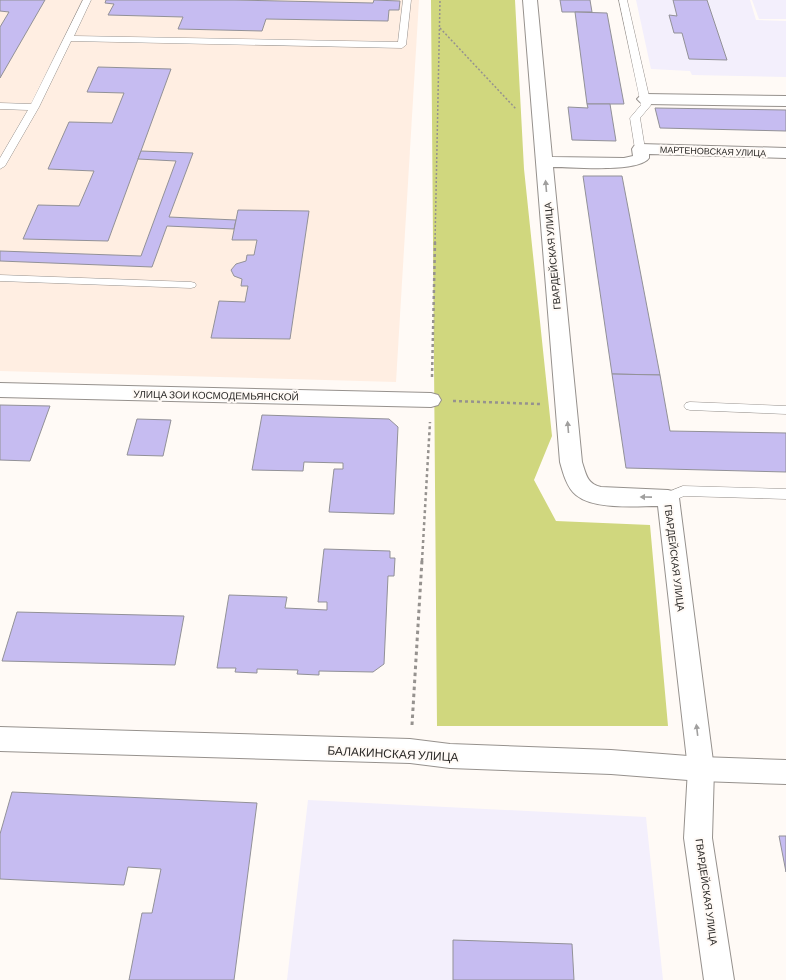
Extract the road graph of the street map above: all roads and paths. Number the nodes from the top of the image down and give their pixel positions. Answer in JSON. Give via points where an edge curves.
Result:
{"nodes":[{"id":1,"x":86,"y":0,"type":"edge"},
{"id":2,"x":407,"y":0,"type":"edge"},
{"id":3,"x":530,"y":0,"type":"edge"},
{"id":4,"x":623,"y":0,"type":"edge"},
{"id":5,"x":440,"y":28,"type":"dead end"},
{"id":6,"x":68,"y":38,"type":"junction"},
{"id":7,"x":645,"y":99,"type":"junction"},
{"id":8,"x":786,"y":101,"type":"edge"},
{"id":9,"x":0,"y":106,"type":"edge"},
{"id":10,"x":34,"y":107,"type":"junction"},
{"id":11,"x":541,"y":135,"type":"junction"},
{"id":12,"x":640,"y":149,"type":"junction"},
{"id":13,"x":786,"y":153,"type":"edge"},
{"id":14,"x":544,"y":162,"type":"junction"},
{"id":15,"x":0,"y":166,"type":"edge"},
{"id":16,"x":0,"y":278,"type":"edge"},
{"id":17,"x":191,"y":285,"type":"dead end"},
{"id":18,"x":0,"y":390,"type":"edge"},
{"id":19,"x":431,"y":400,"type":"joint"},
{"id":20,"x":566,"y":405,"type":"junction"},
{"id":21,"x":690,"y":406,"type":"dead end"},
{"id":22,"x":786,"y":410,"type":"edge"},
{"id":23,"x":786,"y":494,"type":"edge"},
{"id":24,"x":668,"y":498,"type":"junction"},
{"id":25,"x":0,"y":739,"type":"edge"},
{"id":26,"x":701,"y":769,"type":"junction"},
{"id":27,"x":786,"y":772,"type":"edge"},
{"id":28,"x":719,"y":980,"type":"edge"}],
"edges":[{"from":1,"to":6,"type":"lane"},
{"from":2,"to":6,"type":"lane","via":[[402,45]]},
{"from":3,"to":11,"type":"street","name":"ГВАРДЕЙСКАЯ УЛИЦА"},
{"from":4,"to":7,"type":"lane"},
{"from":5,"to":11,"type":"path"},
{"from":6,"to":10,"type":"lane"},
{"from":7,"to":8,"type":"street"},
{"from":7,"to":12,"type":"lane","via":[[646,105],[635,118]]},
{"from":9,"to":10,"type":"lane"},
{"from":10,"to":15,"type":"lane"},
{"from":11,"to":14,"type":"street","name":"ГВАРДЕЙСКАЯ УЛИЦА"},
{"from":12,"to":13,"type":"street","name":"МАРТЕНОВСКАЯ УЛИЦА"},
{"from":12,"to":14,"type":"street","via":[[640,158],[634,162]]},
{"from":20,"to":14,"type":"street","name":"ГВАРДЕЙСКАЯ УЛИЦА","one_way":true},
{"from":16,"to":17,"type":"lane"},
{"from":18,"to":19,"type":"street","name":"УЛИЦА ЗОИ КОСМОДЕМЬЯНСКОЙ"},
{"from":19,"to":20,"type":"path"},
{"from":24,"to":20,"type":"street","name":"ГВАРДЕЙСКАЯ УЛИЦА","one_way":true,"via":[[600,496],[584,490],[576,479],[571,462]]},
{"from":21,"to":22,"type":"lane"},
{"from":23,"to":24,"type":"lane","via":[[683,491]]},
{"from":26,"to":24,"type":"street","name":"ГВАРДЕЙСКАЯ УЛИЦА","one_way":true},
{"from":25,"to":26,"type":"street","name":"БАЛАКИНСКАЯ УЛИЦА","via":[[410,751],[450,756],[611,762]]},
{"from":26,"to":27,"type":"street","name":"БАЛАКИНСКАЯ УЛИЦА"},
{"from":26,"to":28,"type":"street","name":"ГВАРДЕЙСКАЯ УЛИЦА","via":[[698,838]]}]}
